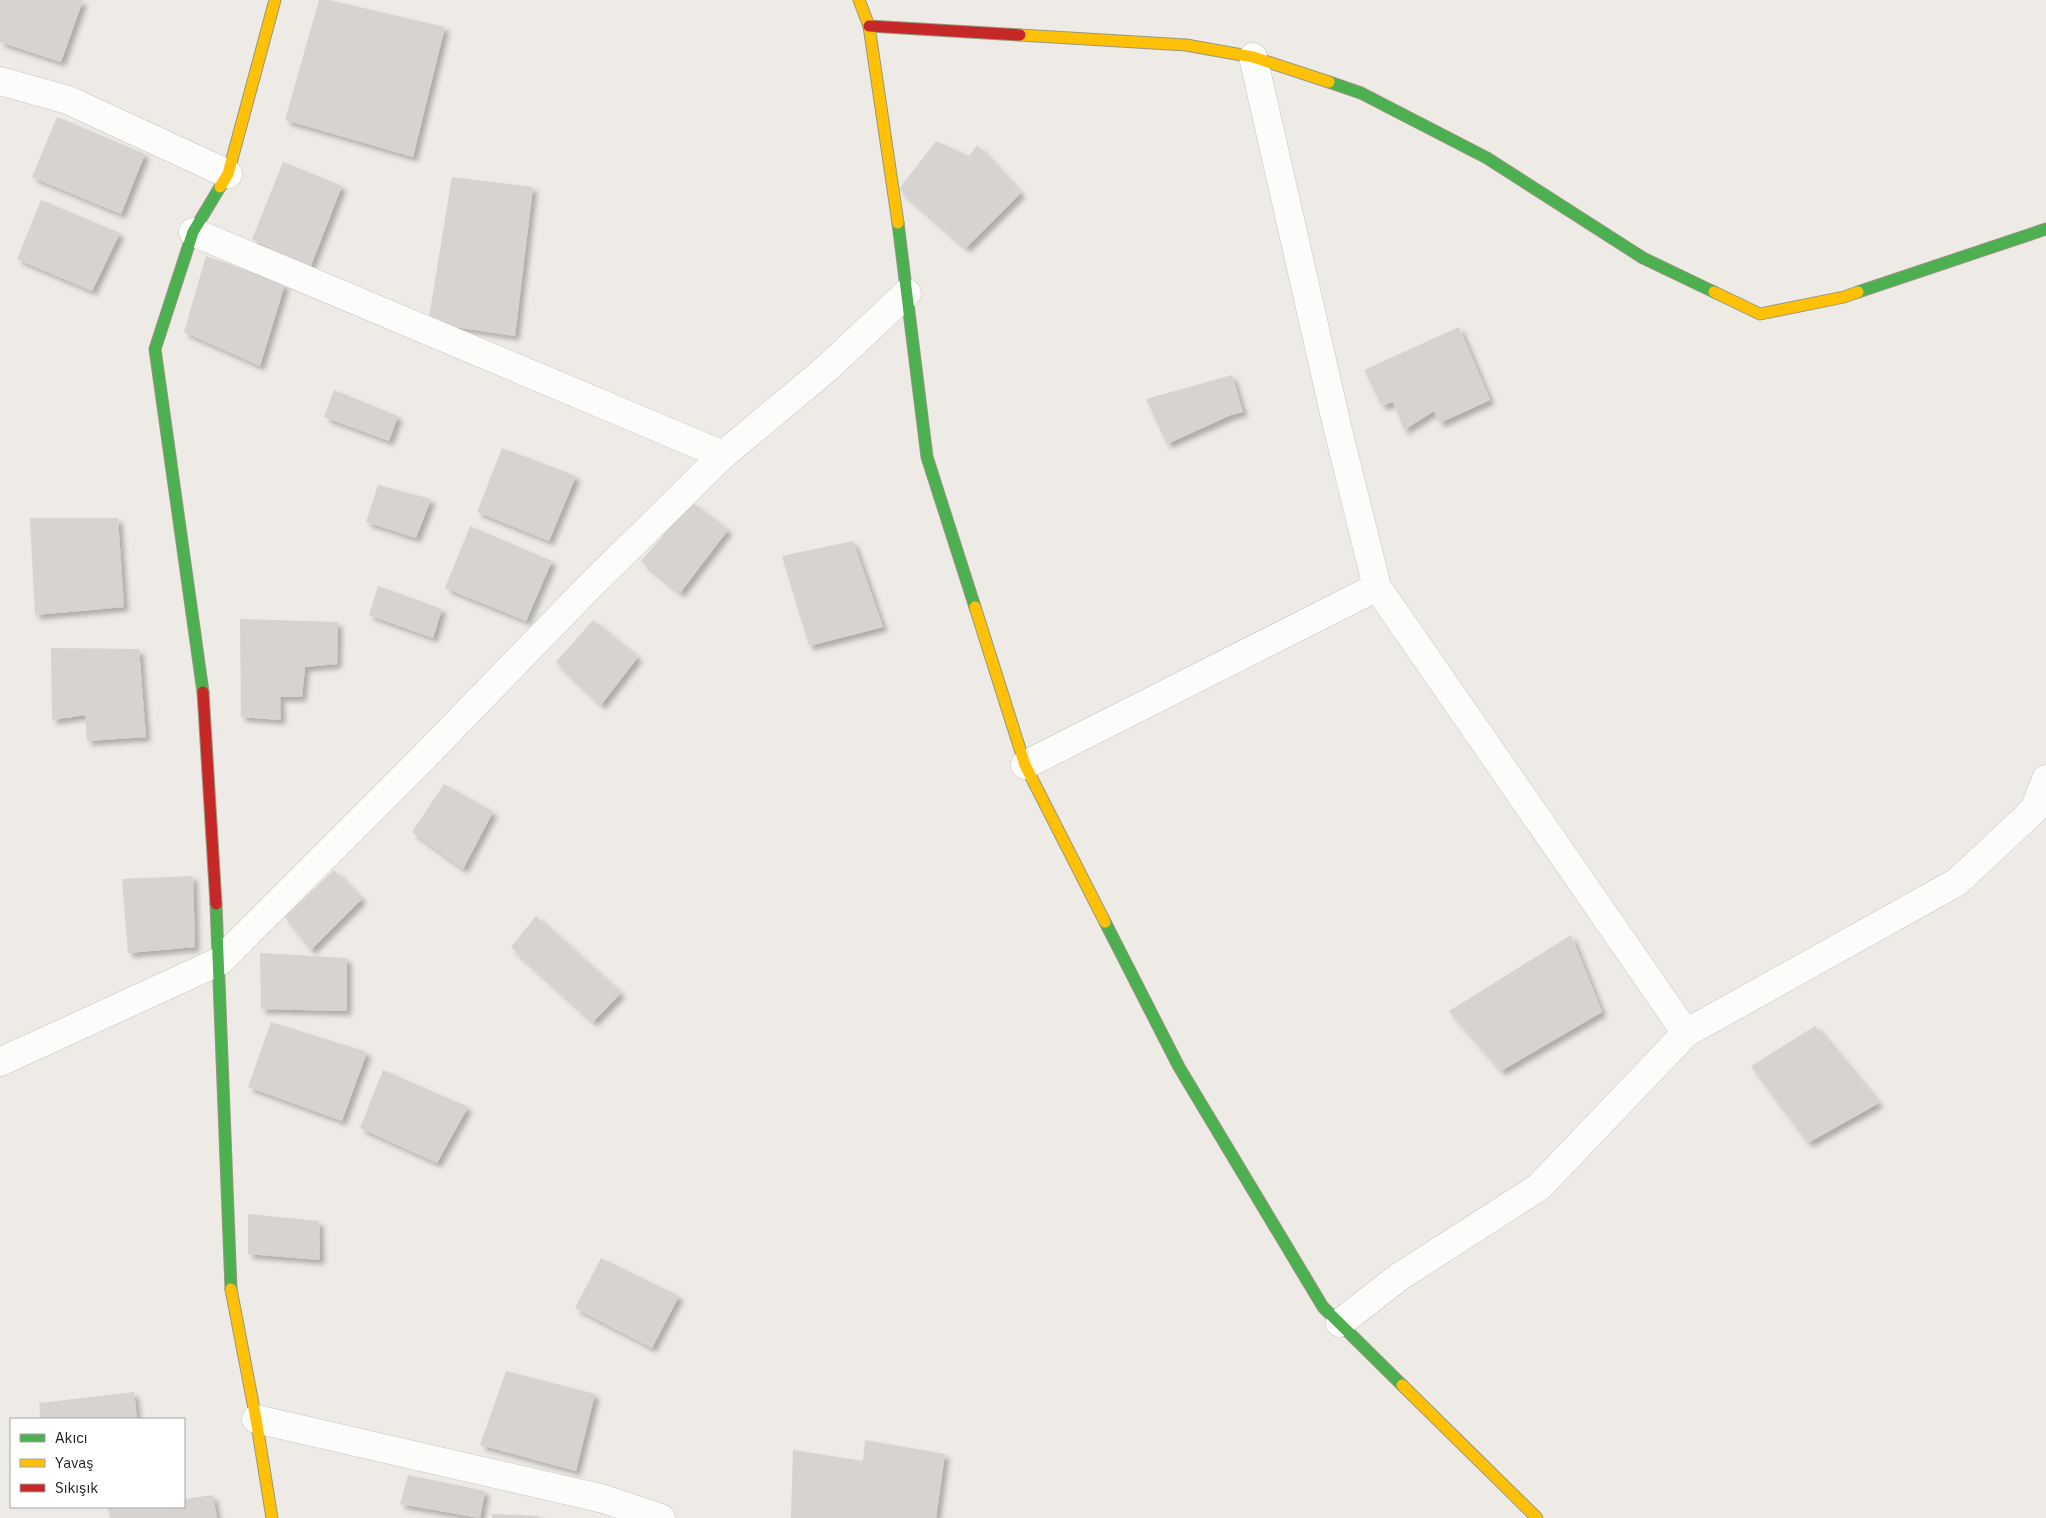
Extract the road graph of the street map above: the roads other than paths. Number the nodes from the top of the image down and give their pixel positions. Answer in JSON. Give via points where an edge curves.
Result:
{"nodes":[{"id":1,"x":275,"y":0,"type":"edge"},
{"id":2,"x":858,"y":0,"type":"edge"},
{"id":3,"x":869,"y":26,"type":"junction"},
{"id":4,"x":1252,"y":57,"type":"junction"},
{"id":5,"x":0,"y":81,"type":"edge"},
{"id":6,"x":228,"y":174,"type":"junction"},
{"id":7,"x":2046,"y":228,"type":"edge"},
{"id":8,"x":193,"y":232,"type":"junction"},
{"id":9,"x":907,"y":293,"type":"junction"},
{"id":10,"x":723,"y":455,"type":"junction"},
{"id":11,"x":1377,"y":587,"type":"junction"},
{"id":12,"x":1025,"y":765,"type":"junction"},
{"id":13,"x":2046,"y":779,"type":"edge"},
{"id":14,"x":220,"y":960,"type":"junction"},
{"id":15,"x":1686,"y":1033,"type":"junction"},
{"id":16,"x":0,"y":1062,"type":"edge"},
{"id":17,"x":1340,"y":1323,"type":"junction"},
{"id":18,"x":256,"y":1419,"type":"junction"},
{"id":19,"x":272,"y":1518,"type":"edge"},
{"id":20,"x":660,"y":1518,"type":"edge"},
{"id":21,"x":1537,"y":1518,"type":"edge"}],
"edges":[{"from":1,"to":6,"type":"street"},
{"from":2,"to":3,"type":"street"},
{"from":3,"to":4,"type":"street","via":[[1186,45]]},
{"from":3,"to":9,"type":"street"},
{"from":4,"to":7,"type":"street","via":[[1361,93],[1487,158],[1643,258],[1760,314],[1844,297]]},
{"from":4,"to":11,"type":"street"},
{"from":5,"to":6,"type":"street","via":[[68,100]]},
{"from":6,"to":8,"type":"street"},
{"from":8,"to":10,"type":"street"},
{"from":8,"to":14,"type":"street","via":[[155,349],[204,700]]},
{"from":9,"to":10,"type":"street","via":[[825,370]]},
{"from":9,"to":12,"type":"street","via":[[927,457]]},
{"from":10,"to":14,"type":"street"},
{"from":11,"to":12,"type":"street"},
{"from":11,"to":15,"type":"street"},
{"from":12,"to":17,"type":"street","via":[[1179,1067],[1323,1307]]},
{"from":13,"to":15,"type":"street","via":[[2034,810],[1957,882]]},
{"from":14,"to":16,"type":"street"},
{"from":14,"to":18,"type":"street","via":[[229,1280]]},
{"from":15,"to":17,"type":"street","via":[[1539,1187],[1399,1277]]},
{"from":17,"to":21,"type":"street"},
{"from":18,"to":19,"type":"street"},
{"from":18,"to":20,"type":"street","via":[[604,1499]]}]}
